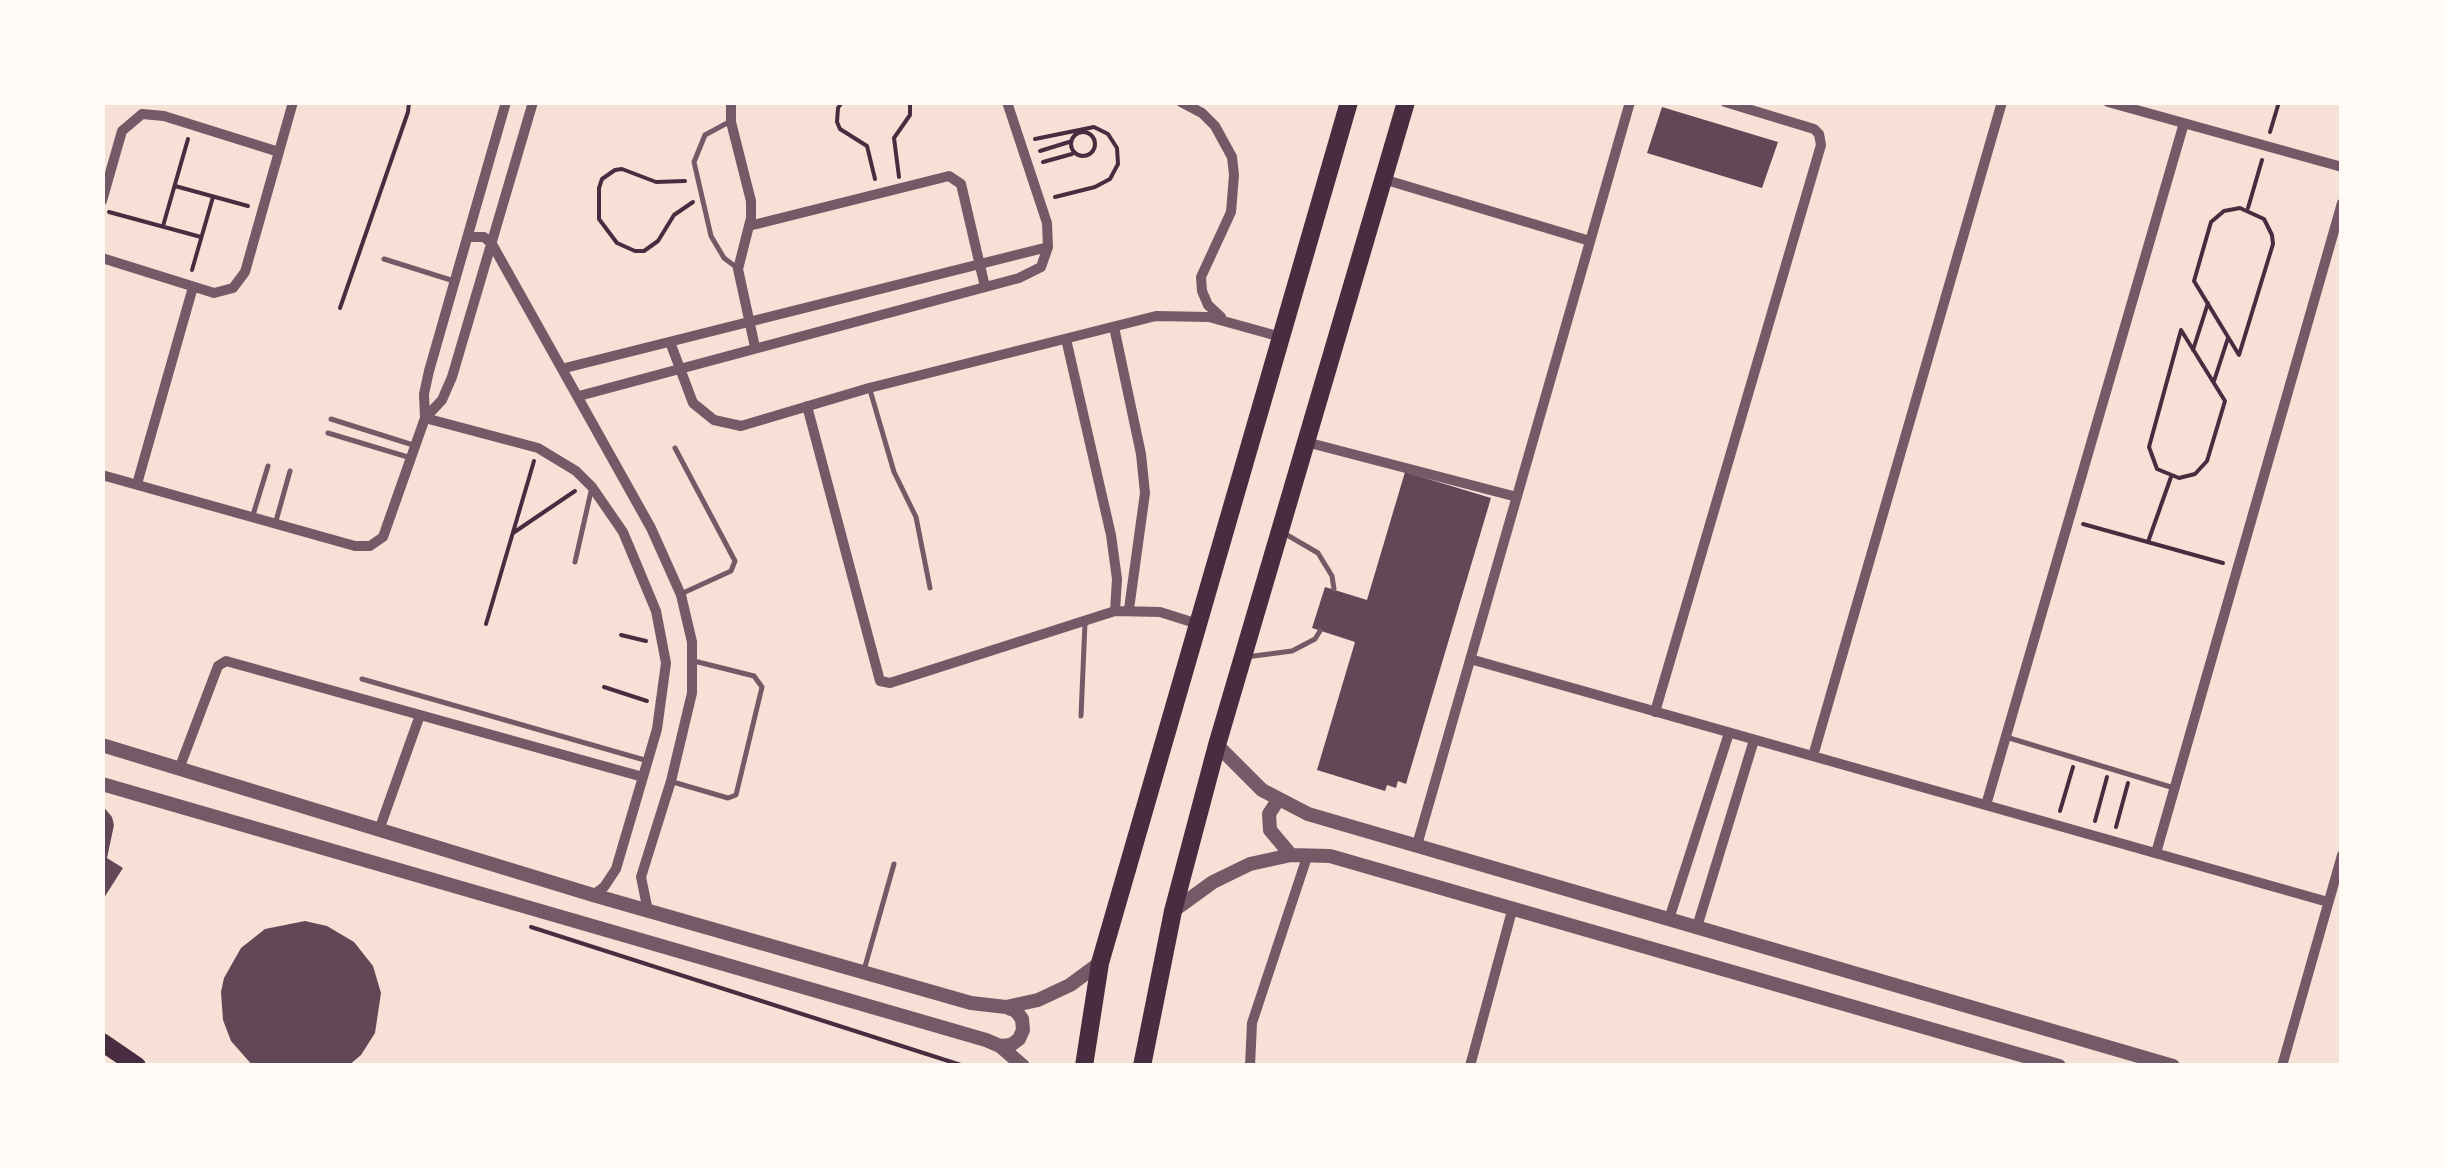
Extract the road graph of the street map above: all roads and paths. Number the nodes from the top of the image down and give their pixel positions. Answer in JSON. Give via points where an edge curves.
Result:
{"nodes":[{"id":1,"x":168,"y":102,"type":"edge"},
{"id":2,"x":294,"y":102,"type":"edge"},
{"id":3,"x":409,"y":102,"type":"edge"},
{"id":4,"x":506,"y":102,"type":"edge"},
{"id":5,"x":534,"y":102,"type":"edge"},
{"id":6,"x":731,"y":102,"type":"edge"},
{"id":7,"x":842,"y":102,"type":"edge"},
{"id":8,"x":910,"y":102,"type":"edge"},
{"id":9,"x":1006,"y":102,"type":"edge"},
{"id":10,"x":1182,"y":102,"type":"edge"},
{"id":11,"x":1349,"y":102,"type":"edge"},
{"id":12,"x":1406,"y":102,"type":"edge"},
{"id":13,"x":1630,"y":102,"type":"edge"},
{"id":14,"x":1725,"y":102,"type":"edge"},
{"id":15,"x":2002,"y":102,"type":"edge"},
{"id":16,"x":2108,"y":102,"type":"edge"},
{"id":17,"x":164,"y":116,"type":"junction"},
{"id":18,"x":731,"y":122,"type":"junction"},
{"id":19,"x":2184,"y":123,"type":"junction"},
{"id":20,"x":192,"y":124,"type":"junction"},
{"id":21,"x":1071,"y":141,"type":"junction"},
{"id":22,"x":1022,"y":142,"type":"junction"},
{"id":23,"x":279,"y":152,"type":"junction"},
{"id":24,"x":1074,"y":153,"type":"junction"},
{"id":25,"x":1027,"y":161,"type":"junction"},
{"id":26,"x":2342,"y":166,"type":"edge"},
{"id":27,"x":697,"y":177,"type":"junction"},
{"id":28,"x":1383,"y":179,"type":"junction"},
{"id":29,"x":175,"y":186,"type":"junction"},
{"id":30,"x":900,"y":186,"type":"junction"},
{"id":31,"x":877,"y":192,"type":"junction"},
{"id":32,"x":212,"y":197,"type":"junction"},
{"id":33,"x":702,"y":198,"type":"junction"},
{"id":34,"x":102,"y":201,"type":"edge"},
{"id":35,"x":1040,"y":201,"type":"junction"},
{"id":36,"x":2342,"y":203,"type":"edge"},
{"id":37,"x":102,"y":210,"type":"edge"},
{"id":38,"x":263,"y":210,"type":"junction"},
{"id":39,"x":164,"y":226,"type":"junction"},
{"id":40,"x":749,"y":226,"type":"junction"},
{"id":41,"x":201,"y":237,"type":"junction"},
{"id":42,"x":468,"y":237,"type":"junction"},
{"id":43,"x":1590,"y":240,"type":"junction"},
{"id":44,"x":492,"y":244,"type":"junction"},
{"id":45,"x":1048,"y":247,"type":"junction"},
{"id":46,"x":102,"y":258,"type":"edge"},
{"id":47,"x":384,"y":259,"type":"dead end"},
{"id":48,"x":980,"y":264,"type":"junction"},
{"id":49,"x":738,"y":269,"type":"junction"},
{"id":50,"x":454,"y":281,"type":"junction"},
{"id":51,"x":190,"y":285,"type":"junction"},
{"id":52,"x":985,"y":287,"type":"junction"},
{"id":53,"x":2208,"y":303,"type":"junction"},
{"id":54,"x":340,"y":308,"type":"dead end"},
{"id":55,"x":1231,"y":321,"type":"junction"},
{"id":56,"x":750,"y":322,"type":"junction"},
{"id":57,"x":1114,"y":327,"type":"junction"},
{"id":58,"x":1281,"y":337,"type":"junction"},
{"id":59,"x":2228,"y":338,"type":"junction"},
{"id":60,"x":1066,"y":339,"type":"junction"},
{"id":61,"x":670,"y":342,"type":"junction"},
{"id":62,"x":755,"y":347,"type":"junction"},
{"id":63,"x":2193,"y":350,"type":"junction"},
{"id":64,"x":564,"y":368,"type":"junction"},
{"id":65,"x":679,"y":368,"type":"junction"},
{"id":66,"x":2213,"y":382,"type":"junction"},
{"id":67,"x":869,"y":388,"type":"junction"},
{"id":68,"x":580,"y":396,"type":"junction"},
{"id":69,"x":807,"y":406,"type":"junction"},
{"id":70,"x":425,"y":418,"type":"junction"},
{"id":71,"x":332,"y":419,"type":"dead end"},
{"id":72,"x":328,"y":433,"type":"dead end"},
{"id":73,"x":1306,"y":442,"type":"junction"},
{"id":74,"x":416,"y":446,"type":"junction"},
{"id":75,"x":538,"y":448,"type":"junction"},
{"id":76,"x":675,"y":448,"type":"dead end"},
{"id":77,"x":411,"y":458,"type":"junction"},
{"id":78,"x":268,"y":466,"type":"dead end"},
{"id":79,"x":290,"y":471,"type":"dead end"},
{"id":80,"x":102,"y":474,"type":"edge"},
{"id":81,"x":2171,"y":477,"type":"junction"},
{"id":82,"x":137,"y":484,"type":"junction"},
{"id":83,"x":590,"y":485,"type":"junction"},
{"id":84,"x":1516,"y":497,"type":"junction"},
{"id":85,"x":252,"y":517,"type":"junction"},
{"id":86,"x":2069,"y":520,"type":"junction"},
{"id":87,"x":275,"y":524,"type":"junction"},
{"id":88,"x":651,"y":528,"type":"junction"},
{"id":89,"x":1280,"y":530,"type":"junction"},
{"id":90,"x":513,"y":533,"type":"junction"},
{"id":91,"x":627,"y":540,"type":"junction"},
{"id":92,"x":2148,"y":542,"type":"junction"},
{"id":93,"x":575,"y":562,"type":"dead end"},
{"id":94,"x":2238,"y":567,"type":"junction"},
{"id":95,"x":930,"y":588,"type":"dead end"},
{"id":96,"x":1334,"y":589,"type":"dead end"},
{"id":97,"x":681,"y":594,"type":"junction"},
{"id":98,"x":1130,"y":610,"type":"junction"},
{"id":99,"x":1115,"y":611,"type":"junction"},
{"id":100,"x":1085,"y":620,"type":"junction"},
{"id":101,"x":486,"y":624,"type":"dead end"},
{"id":102,"x":1198,"y":624,"type":"junction"},
{"id":103,"x":1320,"y":631,"type":"dead end"},
{"id":104,"x":621,"y":635,"type":"dead end"},
{"id":105,"x":664,"y":646,"type":"junction"},
{"id":106,"x":1242,"y":658,"type":"junction"},
{"id":107,"x":1470,"y":660,"type":"junction"},
{"id":108,"x":694,"y":661,"type":"junction"},
{"id":109,"x":362,"y":680,"type":"dead end"},
{"id":110,"x":604,"y":688,"type":"dead end"},
{"id":111,"x":661,"y":705,"type":"junction"},
{"id":112,"x":1656,"y":712,"type":"junction"},
{"id":113,"x":420,"y":715,"type":"junction"},
{"id":114,"x":1081,"y":716,"type":"dead end"},
{"id":115,"x":1729,"y":733,"type":"junction"},
{"id":116,"x":2006,"y":737,"type":"junction"},
{"id":117,"x":1754,"y":740,"type":"junction"},
{"id":118,"x":1217,"y":745,"type":"junction"},
{"id":119,"x":102,"y":746,"type":"edge"},
{"id":120,"x":1813,"y":756,"type":"junction"},
{"id":121,"x":2075,"y":758,"type":"junction"},
{"id":122,"x":648,"y":761,"type":"junction"},
{"id":123,"x":179,"y":769,"type":"junction"},
{"id":124,"x":2110,"y":769,"type":"junction"},
{"id":125,"x":2130,"y":775,"type":"junction"},
{"id":126,"x":643,"y":778,"type":"junction"},
{"id":127,"x":670,"y":781,"type":"junction"},
{"id":128,"x":102,"y":784,"type":"edge"},
{"id":129,"x":2174,"y":788,"type":"junction"},
{"id":130,"x":1278,"y":800,"type":"junction"},
{"id":131,"x":1986,"y":805,"type":"junction"},
{"id":132,"x":2056,"y":826,"type":"junction"},
{"id":133,"x":379,"y":830,"type":"junction"},
{"id":134,"x":2092,"y":836,"type":"junction"},
{"id":135,"x":2112,"y":841,"type":"junction"},
{"id":136,"x":1417,"y":845,"type":"junction"},
{"id":137,"x":1291,"y":854,"type":"junction"},
{"id":138,"x":1308,"y":854,"type":"junction"},
{"id":139,"x":2156,"y":854,"type":"junction"},
{"id":140,"x":2342,"y":855,"type":"edge"},
{"id":141,"x":894,"y":864,"type":"dead end"},
{"id":142,"x":594,"y":895,"type":"junction"},
{"id":143,"x":2328,"y":902,"type":"junction"},
{"id":144,"x":1513,"y":907,"type":"junction"},
{"id":145,"x":648,"y":910,"type":"junction"},
{"id":146,"x":1173,"y":911,"type":"junction"},
{"id":147,"x":1670,"y":919,"type":"junction"},
{"id":148,"x":1697,"y":927,"type":"junction"},
{"id":149,"x":1100,"y":963,"type":"junction"},
{"id":150,"x":864,"y":972,"type":"junction"},
{"id":151,"x":1006,"y":1007,"type":"junction"},
{"id":152,"x":102,"y":1042,"type":"edge"},
{"id":153,"x":1000,"y":1046,"type":"junction"},
{"id":154,"x":136,"y":1066,"type":"edge"},
{"id":155,"x":1022,"y":1066,"type":"edge"},
{"id":156,"x":1084,"y":1066,"type":"edge"},
{"id":157,"x":1142,"y":1066,"type":"edge"},
{"id":158,"x":1250,"y":1066,"type":"edge"},
{"id":159,"x":1470,"y":1066,"type":"edge"},
{"id":160,"x":2059,"y":1066,"type":"edge"},
{"id":161,"x":2173,"y":1066,"type":"edge"},
{"id":162,"x":2282,"y":1066,"type":"edge"}],
"edges":[{"from":1,"to":17,"type":"street"},
{"from":2,"to":23,"type":"street"},
{"from":3,"to":54,"type":"path"},
{"from":4,"to":42,"type":"street"},
{"from":5,"to":44,"type":"street"},
{"from":6,"to":18,"type":"street"},
{"from":7,"to":31,"type":"path","via":[[837,122],[866,146]]},
{"from":8,"to":30,"type":"path","via":[[910,115],[894,138]]},
{"from":9,"to":22,"type":"street"},
{"from":10,"to":55,"type":"street","via":[[1215,126],[1232,158],[1231,212],[1202,277],[1208,305]]},
{"from":11,"to":58,"type":"main road"},
{"from":12,"to":28,"type":"main road"},
{"from":13,"to":43,"type":"street"},
{"from":14,"to":112,"type":"street","via":[[1814,129],[1822,142]]},
{"from":15,"to":120,"type":"street"},
{"from":16,"to":19,"type":"street"},
{"from":17,"to":20,"type":"street"},
{"from":17,"to":34,"type":"street","via":[[142,114],[127,124]]},
{"from":18,"to":27,"type":"lane","via":[[699,144]]},
{"from":18,"to":40,"type":"street","via":[[752,201]]},
{"from":19,"to":26,"type":"street"},
{"from":19,"to":86,"type":"street"},
{"from":20,"to":23,"type":"street"},
{"from":20,"to":29,"type":"path"},
{"from":21,"to":24,"type":"path"},
{"from":21,"to":24,"type":"path","via":[[1086,132],[1095,141],[1092,153]]},
{"from":21,"to":25,"type":"path"},
{"from":22,"to":25,"type":"street"},
{"from":22,"to":35,"type":"path","via":[[1094,127],[1117,148],[1115,172],[1103,184]]},
{"from":23,"to":38,"type":"street"},
{"from":24,"to":25,"type":"path"},
{"from":25,"to":35,"type":"street"},
{"from":27,"to":33,"type":"lane"},
{"from":27,"to":33,"type":"path","via":[[656,182],[614,170],[598,188],[600,219],[617,243],[644,250],[674,215]]},
{"from":28,"to":43,"type":"street"},
{"from":28,"to":73,"type":"main road"},
{"from":29,"to":32,"type":"path"},
{"from":29,"to":39,"type":"path"},
{"from":30,"to":31,"type":"street"},
{"from":30,"to":48,"type":"street","via":[[944,176],[958,180]]},
{"from":31,"to":40,"type":"street"},
{"from":32,"to":38,"type":"path"},
{"from":32,"to":41,"type":"path"},
{"from":33,"to":49,"type":"lane","via":[[714,244]]},
{"from":35,"to":45,"type":"street"},
{"from":36,"to":94,"type":"street"},
{"from":37,"to":39,"type":"path"},
{"from":38,"to":51,"type":"street","via":[[238,283],[214,293]]},
{"from":39,"to":41,"type":"path"},
{"from":40,"to":49,"type":"street"},
{"from":41,"to":51,"type":"path"},
{"from":42,"to":44,"type":"street"},
{"from":42,"to":50,"type":"street"},
{"from":43,"to":84,"type":"street"},
{"from":44,"to":64,"type":"street"},
{"from":44,"to":70,"type":"street","via":[[448,389]]},
{"from":45,"to":48,"type":"street"},
{"from":45,"to":52,"type":"street","via":[[1041,267]]},
{"from":46,"to":51,"type":"street"},
{"from":47,"to":50,"type":"lane"},
{"from":48,"to":52,"type":"street"},
{"from":48,"to":56,"type":"street"},
{"from":49,"to":56,"type":"street"},
{"from":50,"to":70,"type":"street","via":[[426,382]]},
{"from":51,"to":82,"type":"street"},
{"from":52,"to":62,"type":"street"},
{"from":53,"to":59,"type":"path"},
{"from":53,"to":59,"type":"path","via":[[2194,280],[2208,230],[2232,208],[2257,212],[2273,244],[2239,356]]},
{"from":53,"to":63,"type":"path"},
{"from":55,"to":57,"type":"street","via":[[1174,314]]},
{"from":55,"to":58,"type":"street"},
{"from":56,"to":61,"type":"street"},
{"from":56,"to":62,"type":"street"},
{"from":57,"to":60,"type":"street"},
{"from":57,"to":98,"type":"street","via":[[1145,493]]},
{"from":58,"to":102,"type":"main road"},
{"from":59,"to":66,"type":"path"},
{"from":60,"to":67,"type":"street"},
{"from":60,"to":99,"type":"street","via":[[1111,536]]},
{"from":61,"to":64,"type":"street"},
{"from":61,"to":65,"type":"street"},
{"from":62,"to":65,"type":"street"},
{"from":63,"to":66,"type":"path"},
{"from":63,"to":81,"type":"path","via":[[2180,330],[2148,447],[2157,469]]},
{"from":64,"to":68,"type":"street"},
{"from":65,"to":68,"type":"street"},
{"from":65,"to":69,"type":"street","via":[[694,403],[727,424]]},
{"from":66,"to":81,"type":"path","via":[[2225,401],[2206,462],[2195,474]]},
{"from":67,"to":69,"type":"street"},
{"from":67,"to":95,"type":"lane","via":[[894,472],[916,516]]},
{"from":68,"to":88,"type":"street"},
{"from":69,"to":100,"type":"street","via":[[880,681]]},
{"from":70,"to":74,"type":"street"},
{"from":70,"to":75,"type":"street"},
{"from":71,"to":74,"type":"lane"},
{"from":72,"to":77,"type":"lane"},
{"from":73,"to":84,"type":"street"},
{"from":73,"to":89,"type":"main road"},
{"from":74,"to":77,"type":"street"},
{"from":75,"to":83,"type":"street"},
{"from":75,"to":90,"type":"path"},
{"from":76,"to":97,"type":"lane","via":[[735,561],[730,572]]},
{"from":77,"to":87,"type":"street","via":[[386,531],[370,546]]},
{"from":78,"to":85,"type":"lane"},
{"from":79,"to":87,"type":"lane"},
{"from":80,"to":82,"type":"street"},
{"from":81,"to":92,"type":"path"},
{"from":82,"to":85,"type":"street"},
{"from":83,"to":90,"type":"path"},
{"from":83,"to":91,"type":"street"},
{"from":83,"to":93,"type":"lane"},
{"from":84,"to":107,"type":"street"},
{"from":85,"to":87,"type":"street"},
{"from":86,"to":92,"type":"path"},
{"from":86,"to":116,"type":"street"},
{"from":88,"to":91,"type":"street"},
{"from":88,"to":97,"type":"street"},
{"from":89,"to":96,"type":"lane","via":[[1318,553]]},
{"from":89,"to":106,"type":"main road"},
{"from":90,"to":101,"type":"path"},
{"from":91,"to":105,"type":"street"},
{"from":92,"to":94,"type":"path"},
{"from":94,"to":129,"type":"street"},
{"from":97,"to":108,"type":"street"},
{"from":98,"to":99,"type":"street"},
{"from":98,"to":102,"type":"street"},
{"from":99,"to":100,"type":"street"},
{"from":100,"to":114,"type":"lane"},
{"from":102,"to":149,"type":"main road"},
{"from":103,"to":106,"type":"lane","via":[[1292,651]]},
{"from":104,"to":105,"type":"path"},
{"from":105,"to":111,"type":"street"},
{"from":106,"to":118,"type":"main road"},
{"from":107,"to":112,"type":"street"},
{"from":107,"to":136,"type":"street"},
{"from":108,"to":127,"type":"street","via":[[689,713]]},
{"from":108,"to":127,"type":"lane","via":[[757,678],[762,686],[736,795]]},
{"from":109,"to":122,"type":"lane"},
{"from":110,"to":111,"type":"path"},
{"from":111,"to":122,"type":"street"},
{"from":112,"to":115,"type":"street"},
{"from":113,"to":123,"type":"street","via":[[222,662]]},
{"from":113,"to":126,"type":"street"},
{"from":113,"to":133,"type":"street"},
{"from":115,"to":117,"type":"street"},
{"from":115,"to":147,"type":"street"},
{"from":116,"to":121,"type":"lane"},
{"from":116,"to":131,"type":"street"},
{"from":117,"to":120,"type":"street"},
{"from":117,"to":148,"type":"street"},
{"from":118,"to":130,"type":"street"},
{"from":118,"to":146,"type":"main road"},
{"from":119,"to":123,"type":"street"},
{"from":120,"to":131,"type":"street"},
{"from":121,"to":124,"type":"lane"},
{"from":121,"to":132,"type":"path"},
{"from":122,"to":126,"type":"street"},
{"from":123,"to":133,"type":"street"},
{"from":124,"to":125,"type":"lane"},
{"from":124,"to":134,"type":"path"},
{"from":125,"to":129,"type":"lane"},
{"from":125,"to":135,"type":"path"},
{"from":126,"to":142,"type":"street","via":[[616,869]]},
{"from":127,"to":145,"type":"street","via":[[641,877]]},
{"from":128,"to":153,"type":"street"},
{"from":129,"to":139,"type":"street"},
{"from":130,"to":136,"type":"street"},
{"from":130,"to":137,"type":"street","via":[[1269,814],[1270,830]]},
{"from":131,"to":132,"type":"street"},
{"from":132,"to":134,"type":"street"},
{"from":133,"to":142,"type":"street"},
{"from":134,"to":135,"type":"street"},
{"from":135,"to":139,"type":"street"},
{"from":136,"to":147,"type":"street"},
{"from":137,"to":138,"type":"street"},
{"from":137,"to":146,"type":"street","via":[[1231,872]]},
{"from":138,"to":144,"type":"street"},
{"from":138,"to":158,"type":"street","via":[[1252,1024]]},
{"from":139,"to":143,"type":"street"},
{"from":140,"to":143,"type":"street"},
{"from":141,"to":150,"type":"lane"},
{"from":142,"to":145,"type":"street"},
{"from":143,"to":162,"type":"street"},
{"from":144,"to":159,"type":"street"},
{"from":144,"to":160,"type":"street"},
{"from":145,"to":150,"type":"street"},
{"from":146,"to":157,"type":"main road"},
{"from":147,"to":148,"type":"street"},
{"from":148,"to":161,"type":"street"},
{"from":149,"to":151,"type":"street","via":[[1054,993]]},
{"from":149,"to":156,"type":"main road"},
{"from":150,"to":151,"type":"street"},
{"from":151,"to":153,"type":"street","via":[[1022,1019],[1023,1030],[1011,1045]]},
{"from":152,"to":154,"type":"main road"},
{"from":153,"to":155,"type":"street"}]}
